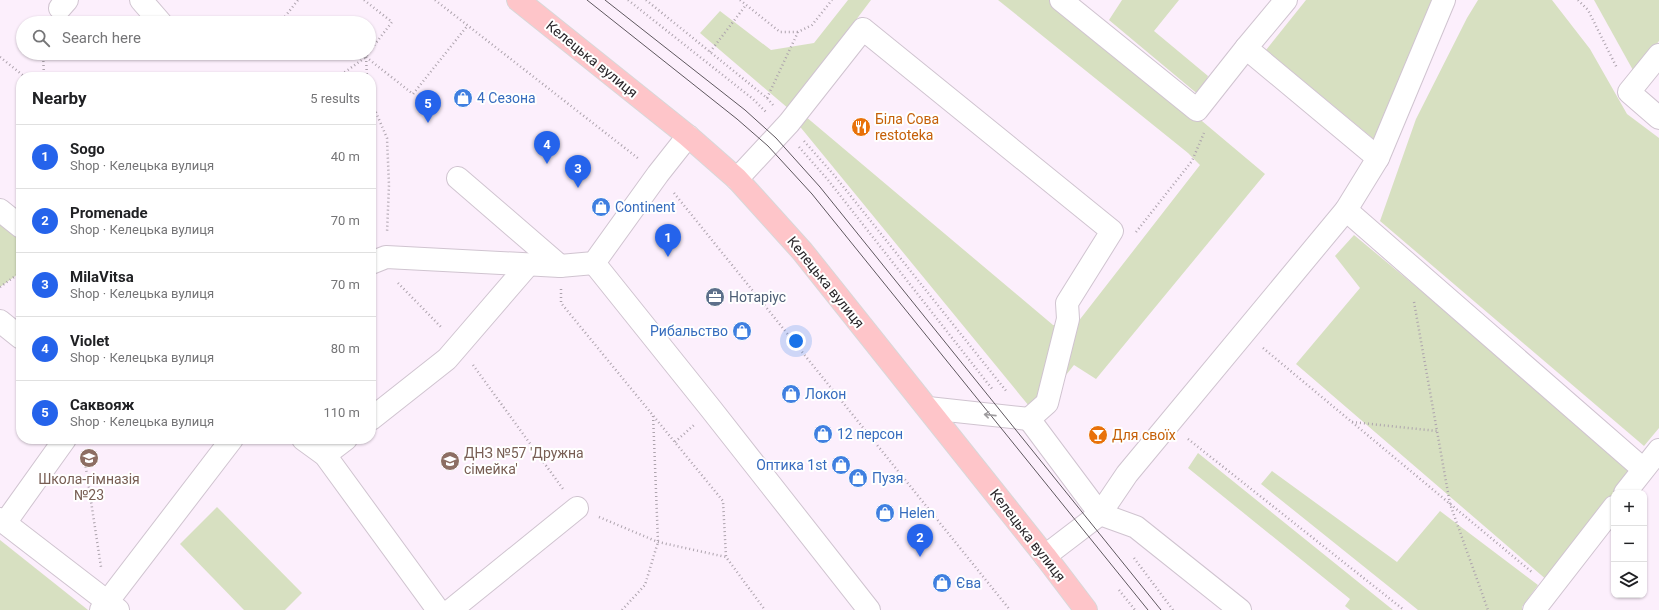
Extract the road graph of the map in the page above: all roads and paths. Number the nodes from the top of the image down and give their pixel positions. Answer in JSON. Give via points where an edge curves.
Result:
{"nodes":[{"id":1,"x":141,"y":0,"type":"edge"},
{"id":2,"x":298,"y":0,"type":"edge"},
{"id":3,"x":364,"y":0,"type":"edge"},
{"id":4,"x":434,"y":0,"type":"edge"},
{"id":5,"x":518,"y":0,"type":"edge"},
{"id":6,"x":628,"y":0,"type":"edge"},
{"id":7,"x":646,"y":0,"type":"edge"},
{"id":8,"x":740,"y":0,"type":"edge"},
{"id":9,"x":832,"y":0,"type":"edge"},
{"id":10,"x":1061,"y":0,"type":"edge"},
{"id":11,"x":1286,"y":0,"type":"edge"},
{"id":12,"x":1444,"y":0,"type":"edge"},
{"id":13,"x":1578,"y":0,"type":"edge"},
{"id":14,"x":746,"y":5,"type":"junction"},
{"id":15,"x":155,"y":16,"type":"edge"},
{"id":16,"x":285,"y":16,"type":"edge"},
{"id":17,"x":468,"y":26,"type":"junction"},
{"id":18,"x":798,"y":32,"type":"junction"},
{"id":19,"x":376,"y":44,"type":"edge"},
{"id":20,"x":1246,"y":48,"type":"junction"},
{"id":21,"x":710,"y":52,"type":"junction"},
{"id":22,"x":1659,"y":55,"type":"edge"},
{"id":23,"x":0,"y":57,"type":"edge"},
{"id":24,"x":43,"y":60,"type":"edge"},
{"id":25,"x":362,"y":60,"type":"edge"},
{"id":26,"x":366,"y":60,"type":"edge"},
{"id":27,"x":370,"y":60,"type":"edge"},
{"id":28,"x":18,"y":72,"type":"edge"},
{"id":29,"x":44,"y":72,"type":"edge"},
{"id":30,"x":345,"y":72,"type":"edge"},
{"id":31,"x":367,"y":72,"type":"edge"},
{"id":32,"x":1629,"y":92,"type":"junction"},
{"id":33,"x":767,"y":98,"type":"junction"},
{"id":34,"x":1197,"y":110,"type":"junction"},
{"id":35,"x":376,"y":113,"type":"edge"},
{"id":36,"x":1659,"y":118,"type":"edge"},
{"id":37,"x":786,"y":126,"type":"junction"},
{"id":38,"x":688,"y":136,"type":"junction"},
{"id":39,"x":1378,"y":158,"type":"junction"},
{"id":40,"x":658,"y":174,"type":"junction"},
{"id":41,"x":458,"y":178,"type":"dead end"},
{"id":42,"x":737,"y":179,"type":"junction"},
{"id":43,"x":0,"y":210,"type":"edge"},
{"id":44,"x":1346,"y":210,"type":"junction"},
{"id":45,"x":16,"y":223,"type":"edge"},
{"id":46,"x":1135,"y":234,"type":"dead end"},
{"id":47,"x":378,"y":260,"type":"edge"},
{"id":48,"x":594,"y":263,"type":"junction"},
{"id":49,"x":1408,"y":264,"type":"junction"},
{"id":50,"x":528,"y":265,"type":"junction"},
{"id":51,"x":560,"y":266,"type":"junction"},
{"id":52,"x":16,"y":276,"type":"edge"},
{"id":53,"x":0,"y":287,"type":"edge"},
{"id":54,"x":0,"y":321,"type":"edge"},
{"id":55,"x":1244,"y":333,"type":"junction"},
{"id":56,"x":16,"y":334,"type":"edge"},
{"id":57,"x":459,"y":346,"type":"junction"},
{"id":58,"x":928,"y":408,"type":"junction"},
{"id":59,"x":652,"y":414,"type":"junction"},
{"id":60,"x":376,"y":415,"type":"edge"},
{"id":61,"x":1022,"y":418,"type":"junction"},
{"id":62,"x":1350,"y":421,"type":"junction"},
{"id":63,"x":1168,"y":424,"type":"junction"},
{"id":64,"x":1437,"y":431,"type":"junction"},
{"id":65,"x":62,"y":444,"type":"edge"},
{"id":66,"x":228,"y":444,"type":"edge"},
{"id":67,"x":309,"y":444,"type":"edge"},
{"id":68,"x":340,"y":444,"type":"edge"},
{"id":69,"x":1659,"y":450,"type":"edge"},
{"id":70,"x":84,"y":454,"type":"dead end"},
{"id":71,"x":325,"y":456,"type":"junction"},
{"id":72,"x":1643,"y":469,"type":"junction"},
{"id":73,"x":1627,"y":490,"type":"edge"},
{"id":74,"x":1450,"y":504,"type":"junction"},
{"id":75,"x":577,"y":508,"type":"junction"},
{"id":76,"x":1611,"y":511,"type":"edge"},
{"id":77,"x":1100,"y":514,"type":"junction"},
{"id":78,"x":2,"y":521,"type":"edge"},
{"id":79,"x":658,"y":542,"type":"junction"},
{"id":80,"x":1045,"y":556,"type":"junction"},
{"id":81,"x":1132,"y":556,"type":"dead end"},
{"id":82,"x":726,"y":557,"type":"junction"},
{"id":83,"x":1550,"y":588,"type":"junction"},
{"id":84,"x":1120,"y":590,"type":"dead end"},
{"id":85,"x":108,"y":607,"type":"edge"},
{"id":86,"x":438,"y":610,"type":"edge"},
{"id":87,"x":451,"y":610,"type":"edge"},
{"id":88,"x":622,"y":610,"type":"edge"},
{"id":89,"x":765,"y":610,"type":"edge"},
{"id":90,"x":869,"y":610,"type":"edge"},
{"id":91,"x":1010,"y":610,"type":"edge"},
{"id":92,"x":1086,"y":610,"type":"edge"},
{"id":93,"x":1135,"y":610,"type":"edge"},
{"id":94,"x":1173,"y":610,"type":"edge"},
{"id":95,"x":1240,"y":610,"type":"edge"},
{"id":96,"x":1404,"y":610,"type":"edge"},
{"id":97,"x":1488,"y":610,"type":"edge"},
{"id":98,"x":1534,"y":610,"type":"edge"}],
"edges":[{"from":1,"to":15,"type":"lane"},
{"from":2,"to":16,"type":"path"},
{"from":3,"to":19,"type":"path","via":[[392,22]]},
{"from":4,"to":17,"type":"path"},
{"from":5,"to":38,"type":"main road","name":"Келецька вулиця"},
{"from":6,"to":37,"type":"path"},
{"from":7,"to":21,"type":"path"},
{"from":8,"to":14,"type":"path"},
{"from":9,"to":18,"type":"path","via":[[812,25]]},
{"from":10,"to":34,"type":"lane"},
{"from":11,"to":20,"type":"lane"},
{"from":12,"to":39,"type":"lane"},
{"from":13,"to":32,"type":"path","via":[[1588,10]]},
{"from":14,"to":18,"type":"path","via":[[780,32]]},
{"from":14,"to":21,"type":"path"},
{"from":17,"to":27,"type":"path","via":[[413,94]]},
{"from":17,"to":40,"type":"path"},
{"from":18,"to":33,"type":"path"},
{"from":20,"to":34,"type":"lane"},
{"from":20,"to":39,"type":"lane"},
{"from":21,"to":33,"type":"path"},
{"from":22,"to":32,"type":"lane"},
{"from":23,"to":28,"type":"path"},
{"from":24,"to":29,"type":"path"},
{"from":25,"to":30,"type":"path"},
{"from":26,"to":31,"type":"path"},
{"from":32,"to":36,"type":"lane"},
{"from":33,"to":37,"type":"path"},
{"from":34,"to":46,"type":"path","via":[[1205,131],[1192,162]]},
{"from":35,"to":47,"type":"path","via":[[387,138],[389,185]]},
{"from":37,"to":42,"type":"lane"},
{"from":37,"to":61,"type":"path"},
{"from":37,"to":61,"type":"path","via":[[839,181]]},
{"from":37,"to":61,"type":"lane","via":[[863,29],[1112,231],[1067,303],[1068,319],[1047,403]]},
{"from":38,"to":40,"type":"lane"},
{"from":38,"to":42,"type":"main road","name":"Келецька вулиця"},
{"from":39,"to":44,"type":"lane"},
{"from":40,"to":48,"type":"lane"},
{"from":40,"to":91,"type":"path"},
{"from":41,"to":51,"type":"lane"},
{"from":42,"to":58,"type":"main road","name":"Келецька вулиця","via":[[802,251]]},
{"from":43,"to":45,"type":"lane"},
{"from":44,"to":49,"type":"lane"},
{"from":44,"to":55,"type":"lane"},
{"from":47,"to":50,"type":"lane"},
{"from":47,"to":57,"type":"path"},
{"from":48,"to":51,"type":"lane"},
{"from":48,"to":90,"type":"lane"},
{"from":49,"to":64,"type":"path"},
{"from":49,"to":72,"type":"lane"},
{"from":50,"to":51,"type":"lane"},
{"from":50,"to":57,"type":"lane"},
{"from":51,"to":59,"type":"path","via":[[561,303]]},
{"from":52,"to":53,"type":"path"},
{"from":54,"to":56,"type":"lane"},
{"from":55,"to":62,"type":"path"},
{"from":55,"to":63,"type":"lane"},
{"from":57,"to":60,"type":"lane","via":[[447,359]]},
{"from":57,"to":75,"type":"path"},
{"from":61,"to":58,"type":"lane","one_way":true},
{"from":58,"to":80,"type":"main road","name":"Келецька вулиця"},
{"from":59,"to":79,"type":"path"},
{"from":59,"to":82,"type":"path","via":[[723,501]]},
{"from":61,"to":77,"type":"lane"},
{"from":62,"to":64,"type":"path"},
{"from":62,"to":74,"type":"path"},
{"from":63,"to":77,"type":"lane","via":[[1127,474]]},
{"from":63,"to":96,"type":"path"},
{"from":64,"to":74,"type":"path"},
{"from":65,"to":78,"type":"lane"},
{"from":66,"to":85,"type":"lane"},
{"from":67,"to":71,"type":"lane"},
{"from":68,"to":71,"type":"lane"},
{"from":69,"to":72,"type":"lane"},
{"from":70,"to":85,"type":"path"},
{"from":71,"to":86,"type":"lane"},
{"from":72,"to":73,"type":"lane"},
{"from":74,"to":83,"type":"path"},
{"from":74,"to":97,"type":"path"},
{"from":75,"to":79,"type":"path"},
{"from":75,"to":87,"type":"lane"},
{"from":76,"to":83,"type":"lane"},
{"from":77,"to":80,"type":"lane"},
{"from":77,"to":95,"type":"lane","via":[[1136,526]]},
{"from":78,"to":85,"type":"lane"},
{"from":79,"to":82,"type":"path"},
{"from":79,"to":88,"type":"path","via":[[645,585]]},
{"from":80,"to":92,"type":"main road","name":"Келецька вулиця"},
{"from":81,"to":94,"type":"path"},
{"from":82,"to":89,"type":"path"},
{"from":83,"to":98,"type":"lane"},
{"from":84,"to":93,"type":"path"}]}
